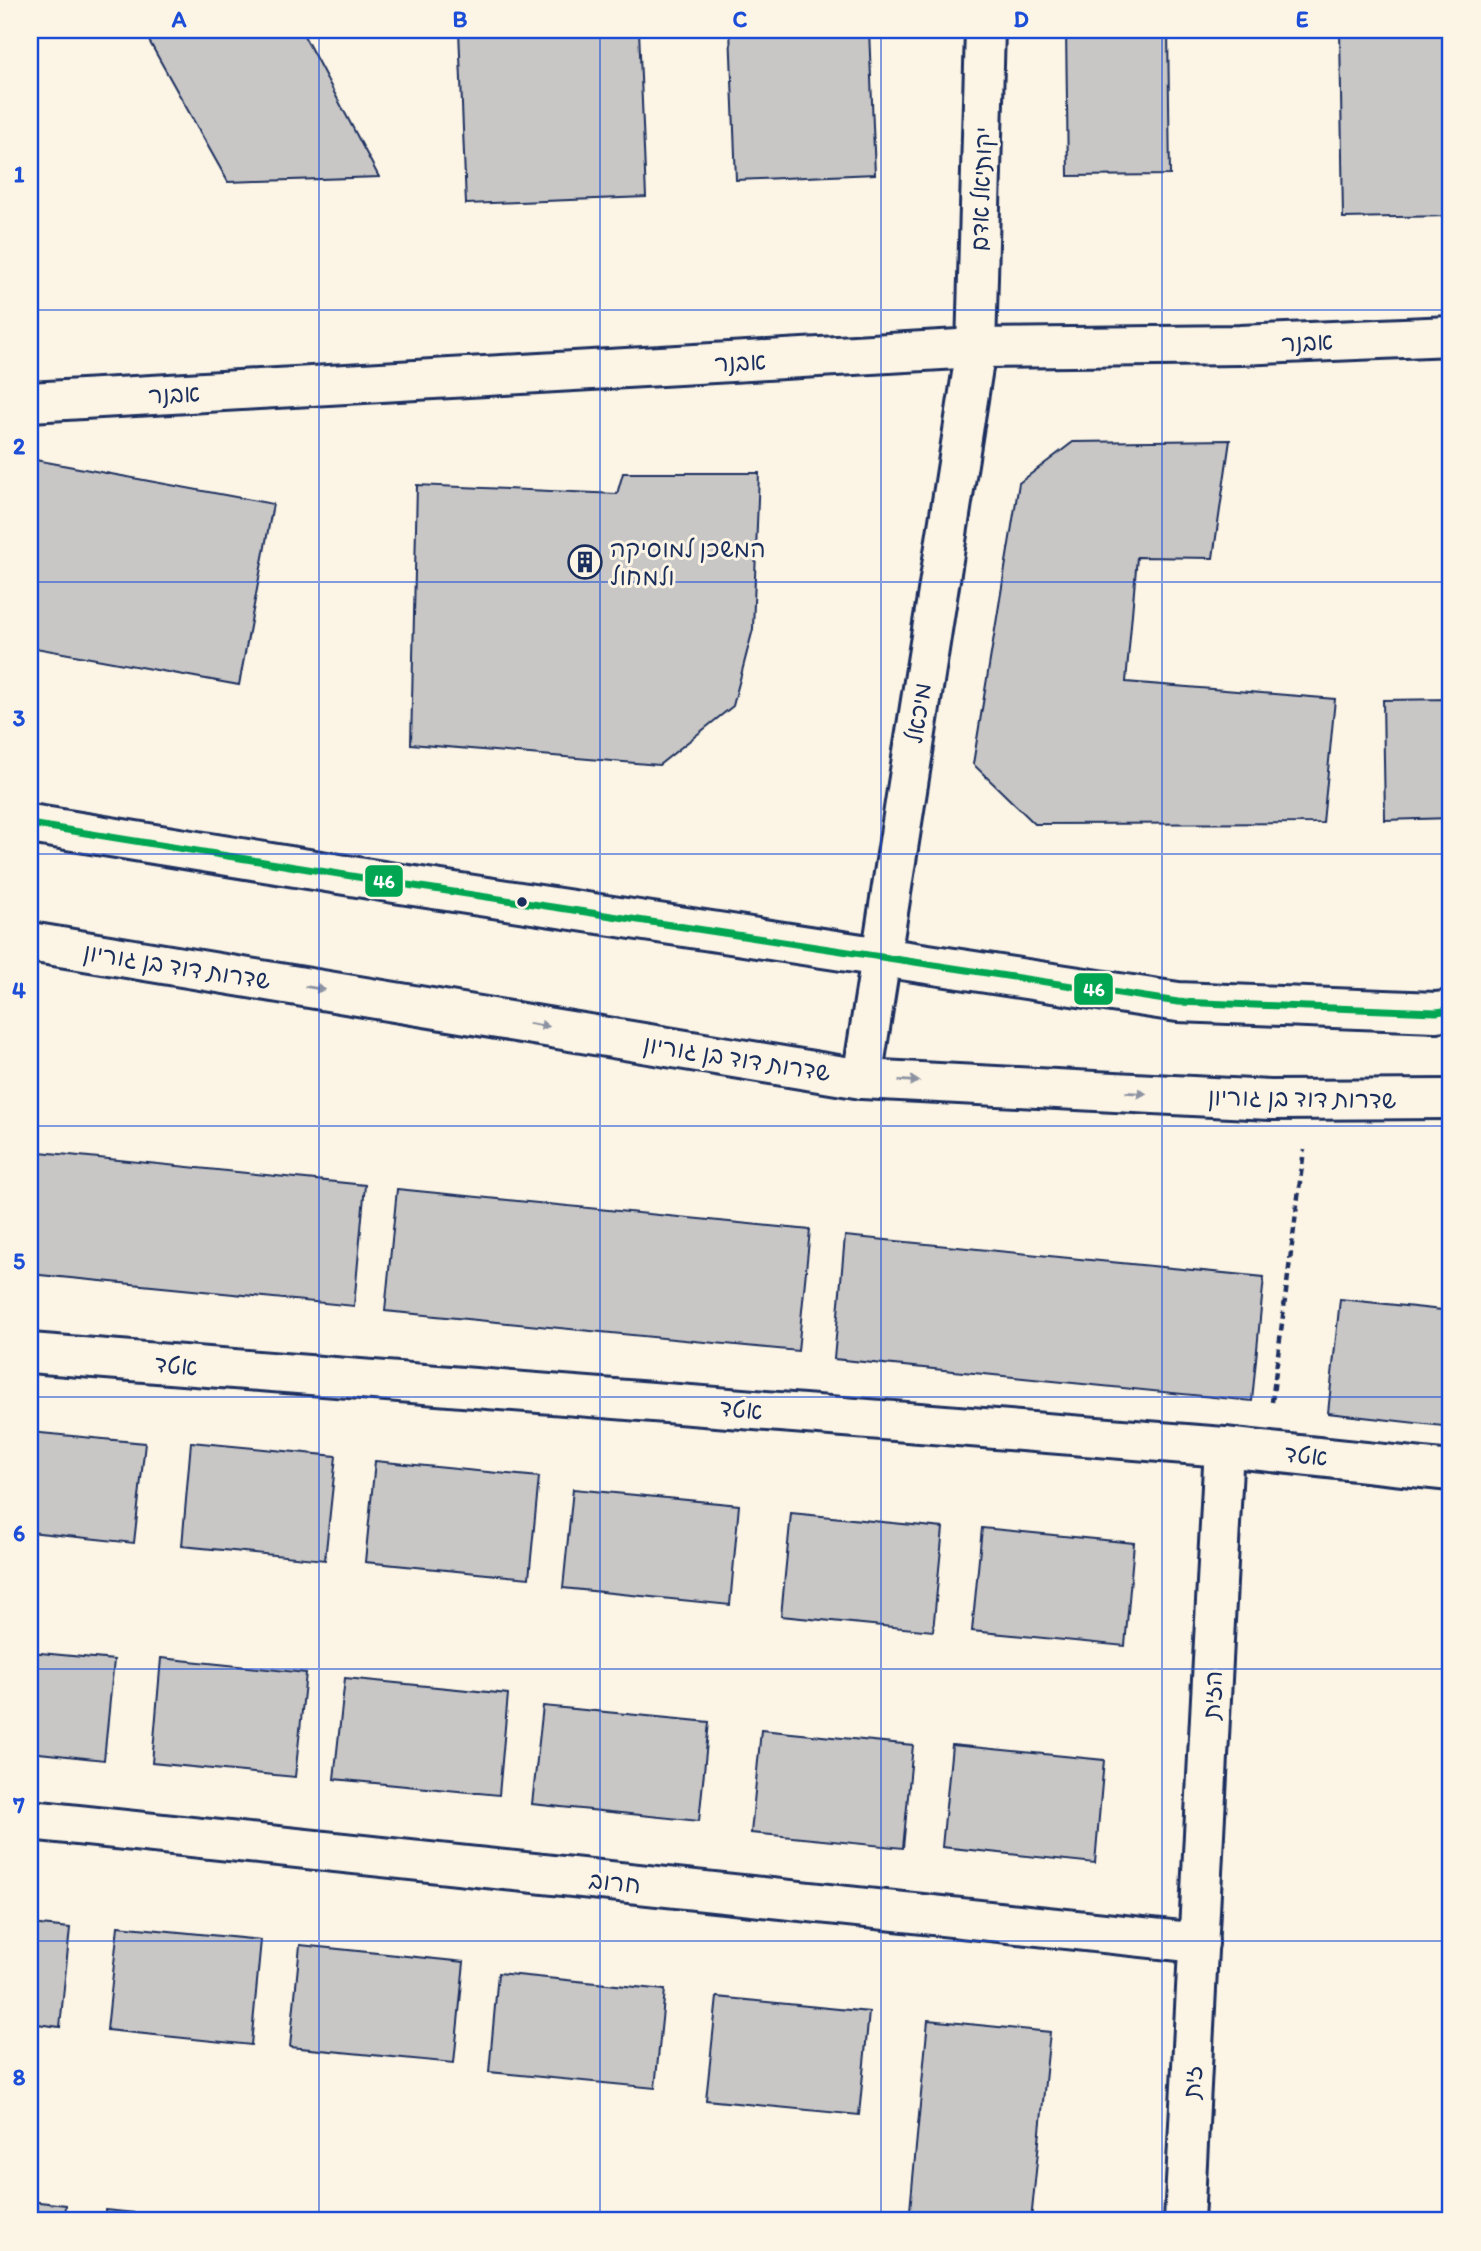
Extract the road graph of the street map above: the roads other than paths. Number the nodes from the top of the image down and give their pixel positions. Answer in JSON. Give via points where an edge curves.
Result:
{"nodes":[{"id":1,"x":985,"y":30,"type":"edge"},
{"id":2,"x":1451,"y":336,"type":"edge"},
{"id":3,"x":976,"y":348,"type":"junction"},
{"id":4,"x":30,"y":402,"type":"edge"},
{"id":5,"x":30,"y":824,"type":"edge"},
{"id":6,"x":30,"y":942,"type":"edge"},
{"id":7,"x":880,"y":957,"type":"junction"},
{"id":8,"x":1451,"y":1010,"type":"edge"},
{"id":9,"x":862,"y":1079,"type":"junction"},
{"id":10,"x":1451,"y":1099,"type":"edge"},
{"id":11,"x":30,"y":1353,"type":"edge"},
{"id":12,"x":1224,"y":1447,"type":"junction"},
{"id":13,"x":1451,"y":1471,"type":"edge"},
{"id":14,"x":30,"y":1820,"type":"edge"},
{"id":15,"x":1199,"y":1943,"type":"junction"},
{"id":16,"x":1184,"y":2221,"type":"edge"}],
"edges":[{"from":1,"to":3,"type":"street","name":"יקותיאל אדם"},
{"from":2,"to":3,"type":"street","name":"אבנר","via":[[1240,345]]},
{"from":3,"to":4,"type":"street","name":"אבנר"},
{"from":3,"to":7,"type":"street","name":"מיכאל"},
{"from":5,"to":7,"type":"street"},
{"from":6,"to":9,"type":"street","name":"שדרות דוד בן גוריון","one_way":true},
{"from":7,"to":8,"type":"street","via":[[1178,1002]]},
{"from":7,"to":9,"type":"street","name":"מיכאל"},
{"from":9,"to":10,"type":"street","name":"שדרות דוד בן גוריון","one_way":true,"via":[[1270,1100]]},
{"from":11,"to":12,"type":"street","name":"אטד"},
{"from":12,"to":13,"type":"street","name":"אטד"},
{"from":12,"to":15,"type":"street","name":"הזית"},
{"from":14,"to":15,"type":"street","name":"חרוב"},
{"from":15,"to":16,"type":"street","name":"זית"}]}
